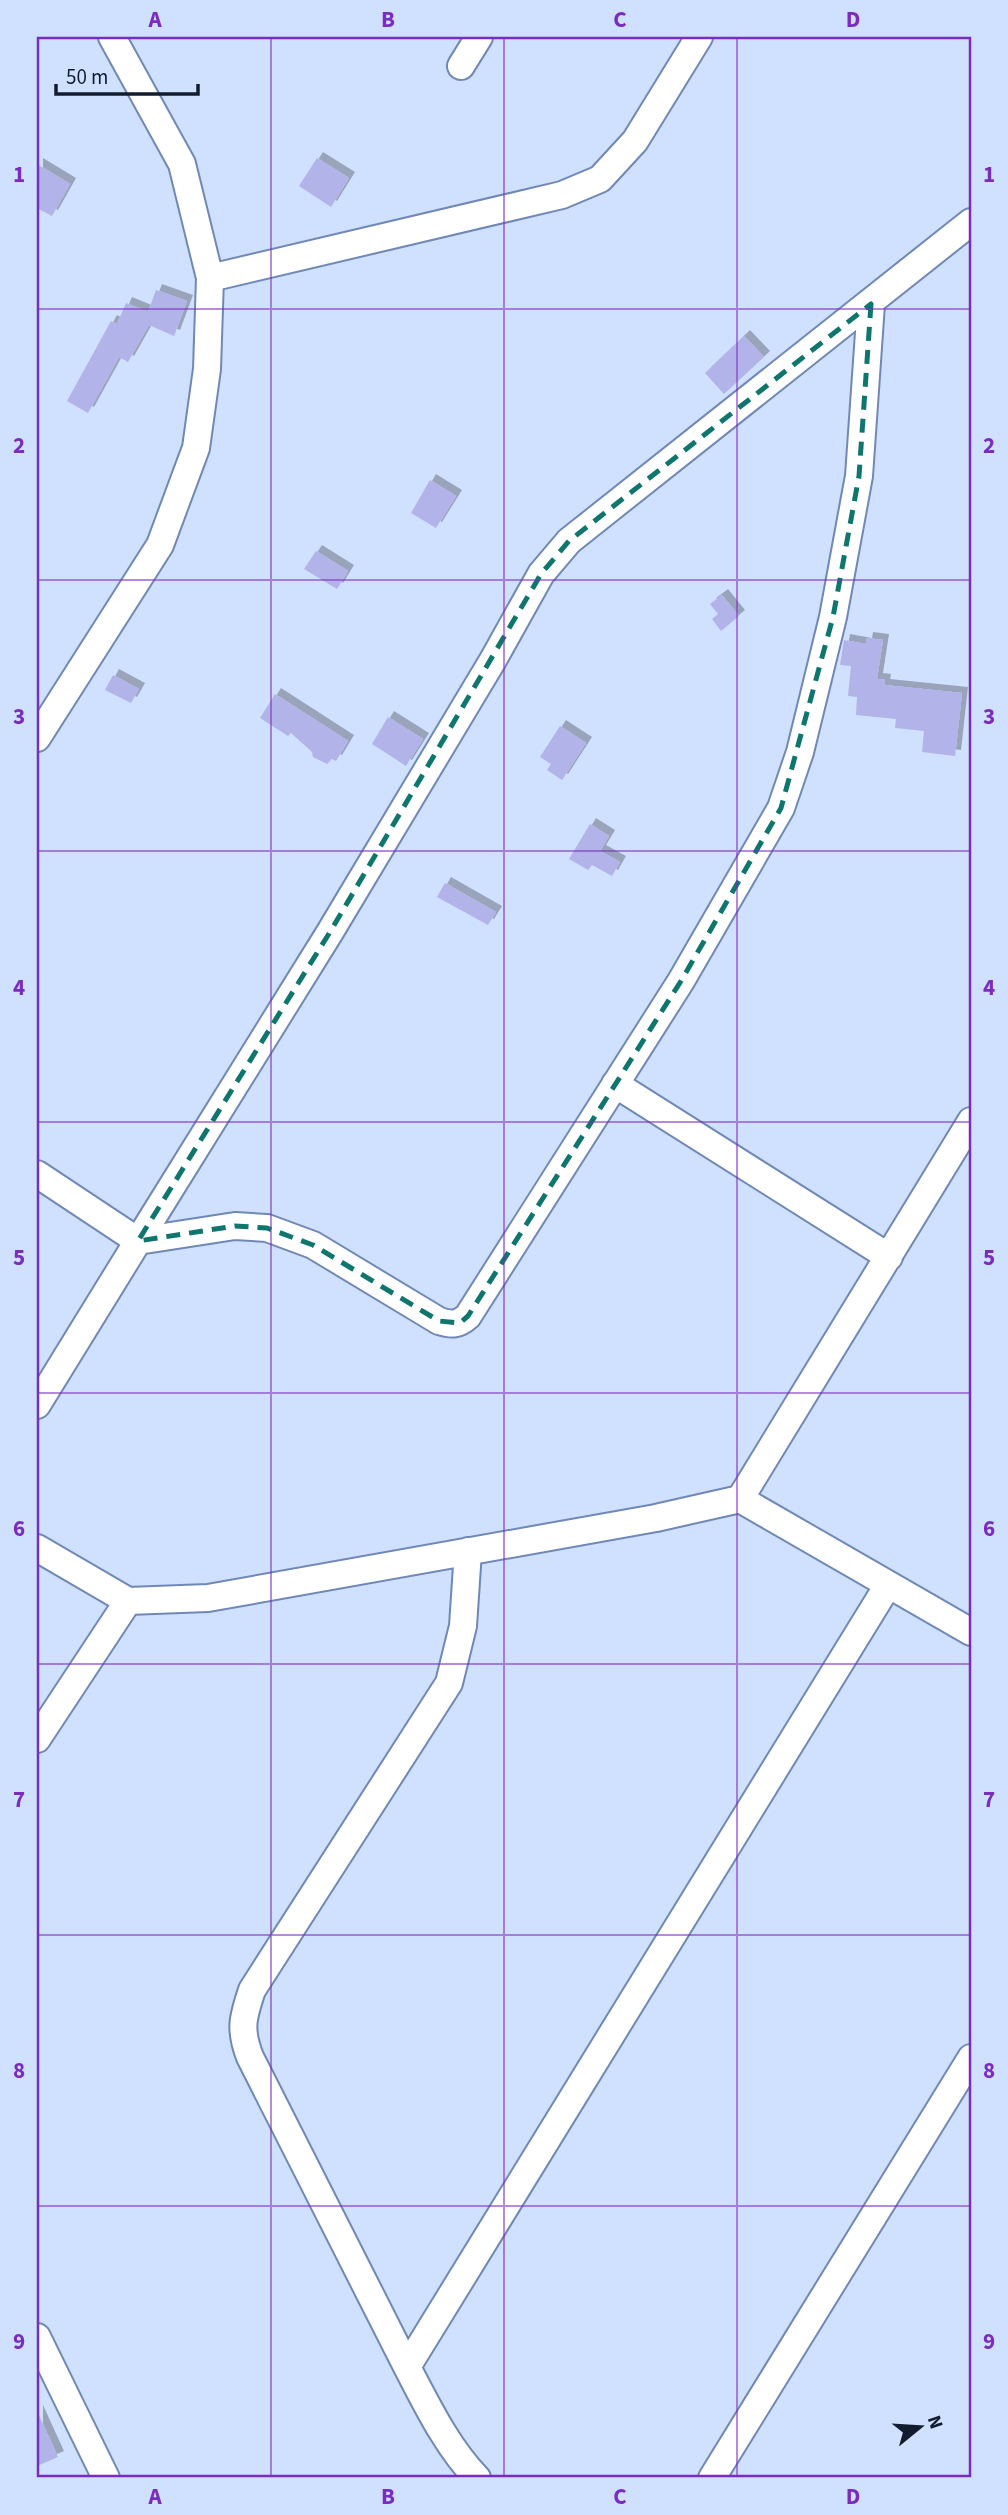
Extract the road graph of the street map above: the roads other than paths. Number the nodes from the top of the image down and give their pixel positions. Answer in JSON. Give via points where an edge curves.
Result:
{"nodes":[{"id":1,"x":112,"y":37,"type":"edge"},
{"id":2,"x":479,"y":37,"type":"edge"},
{"id":3,"x":699,"y":37,"type":"edge"},
{"id":4,"x":461,"y":66,"type":"dead end"},
{"id":5,"x":971,"y":222,"type":"edge"},
{"id":6,"x":210,"y":278,"type":"junction"},
{"id":7,"x":871,"y":304,"type":"junction"},
{"id":8,"x":37,"y":738,"type":"edge"},
{"id":9,"x":615,"y":1084,"type":"junction"},
{"id":10,"x":971,"y":1121,"type":"edge"},
{"id":11,"x":37,"y":1174,"type":"edge"},
{"id":12,"x":138,"y":1241,"type":"junction"},
{"id":13,"x":888,"y":1257,"type":"junction"},
{"id":14,"x":37,"y":1405,"type":"edge"},
{"id":15,"x":740,"y":1499,"type":"junction"},
{"id":16,"x":37,"y":1548,"type":"edge"},
{"id":17,"x":468,"y":1551,"type":"junction"},
{"id":18,"x":888,"y":1584,"type":"junction"},
{"id":19,"x":128,"y":1601,"type":"junction"},
{"id":20,"x":971,"y":1632,"type":"edge"},
{"id":21,"x":37,"y":1739,"type":"edge"},
{"id":22,"x":971,"y":2058,"type":"edge"},
{"id":23,"x":37,"y":2337,"type":"edge"},
{"id":24,"x":407,"y":2367,"type":"junction"},
{"id":25,"x":106,"y":2478,"type":"edge"},
{"id":26,"x":477,"y":2478,"type":"edge"},
{"id":27,"x":712,"y":2478,"type":"edge"}],
"edges":[{"from":1,"to":6,"type":"street","via":[[182,164]]},
{"from":2,"to":4,"type":"street"},
{"from":3,"to":6,"type":"street","via":[[635,141],[600,179],[562,195]]},
{"from":5,"to":7,"type":"street"},
{"from":6,"to":8,"type":"street","via":[[207,369],[196,448],[160,545]]},
{"from":7,"to":9,"type":"street","via":[[859,476],[833,617],[796,763],[781,808]]},
{"from":7,"to":12,"type":"street","via":[[569,541],[541,574],[344,909]]},
{"from":9,"to":12,"type":"street","via":[[460,1323],[439,1321],[313,1245],[267,1228],[235,1226]]},
{"from":9,"to":13,"type":"street"},
{"from":10,"to":13,"type":"street"},
{"from":11,"to":12,"type":"street"},
{"from":12,"to":14,"type":"street"},
{"from":13,"to":15,"type":"street"},
{"from":15,"to":17,"type":"street"},
{"from":15,"to":18,"type":"street"},
{"from":16,"to":19,"type":"street"},
{"from":17,"to":19,"type":"street","via":[[208,1598]]},
{"from":17,"to":24,"type":"street","via":[[463,1626],[449,1683],[252,1990],[243,2016],[242,2037],[250,2057]]},
{"from":18,"to":20,"type":"street"},
{"from":18,"to":24,"type":"street"},
{"from":19,"to":21,"type":"street"},
{"from":22,"to":27,"type":"street"},
{"from":23,"to":25,"type":"street"},
{"from":24,"to":26,"type":"street"}]}
